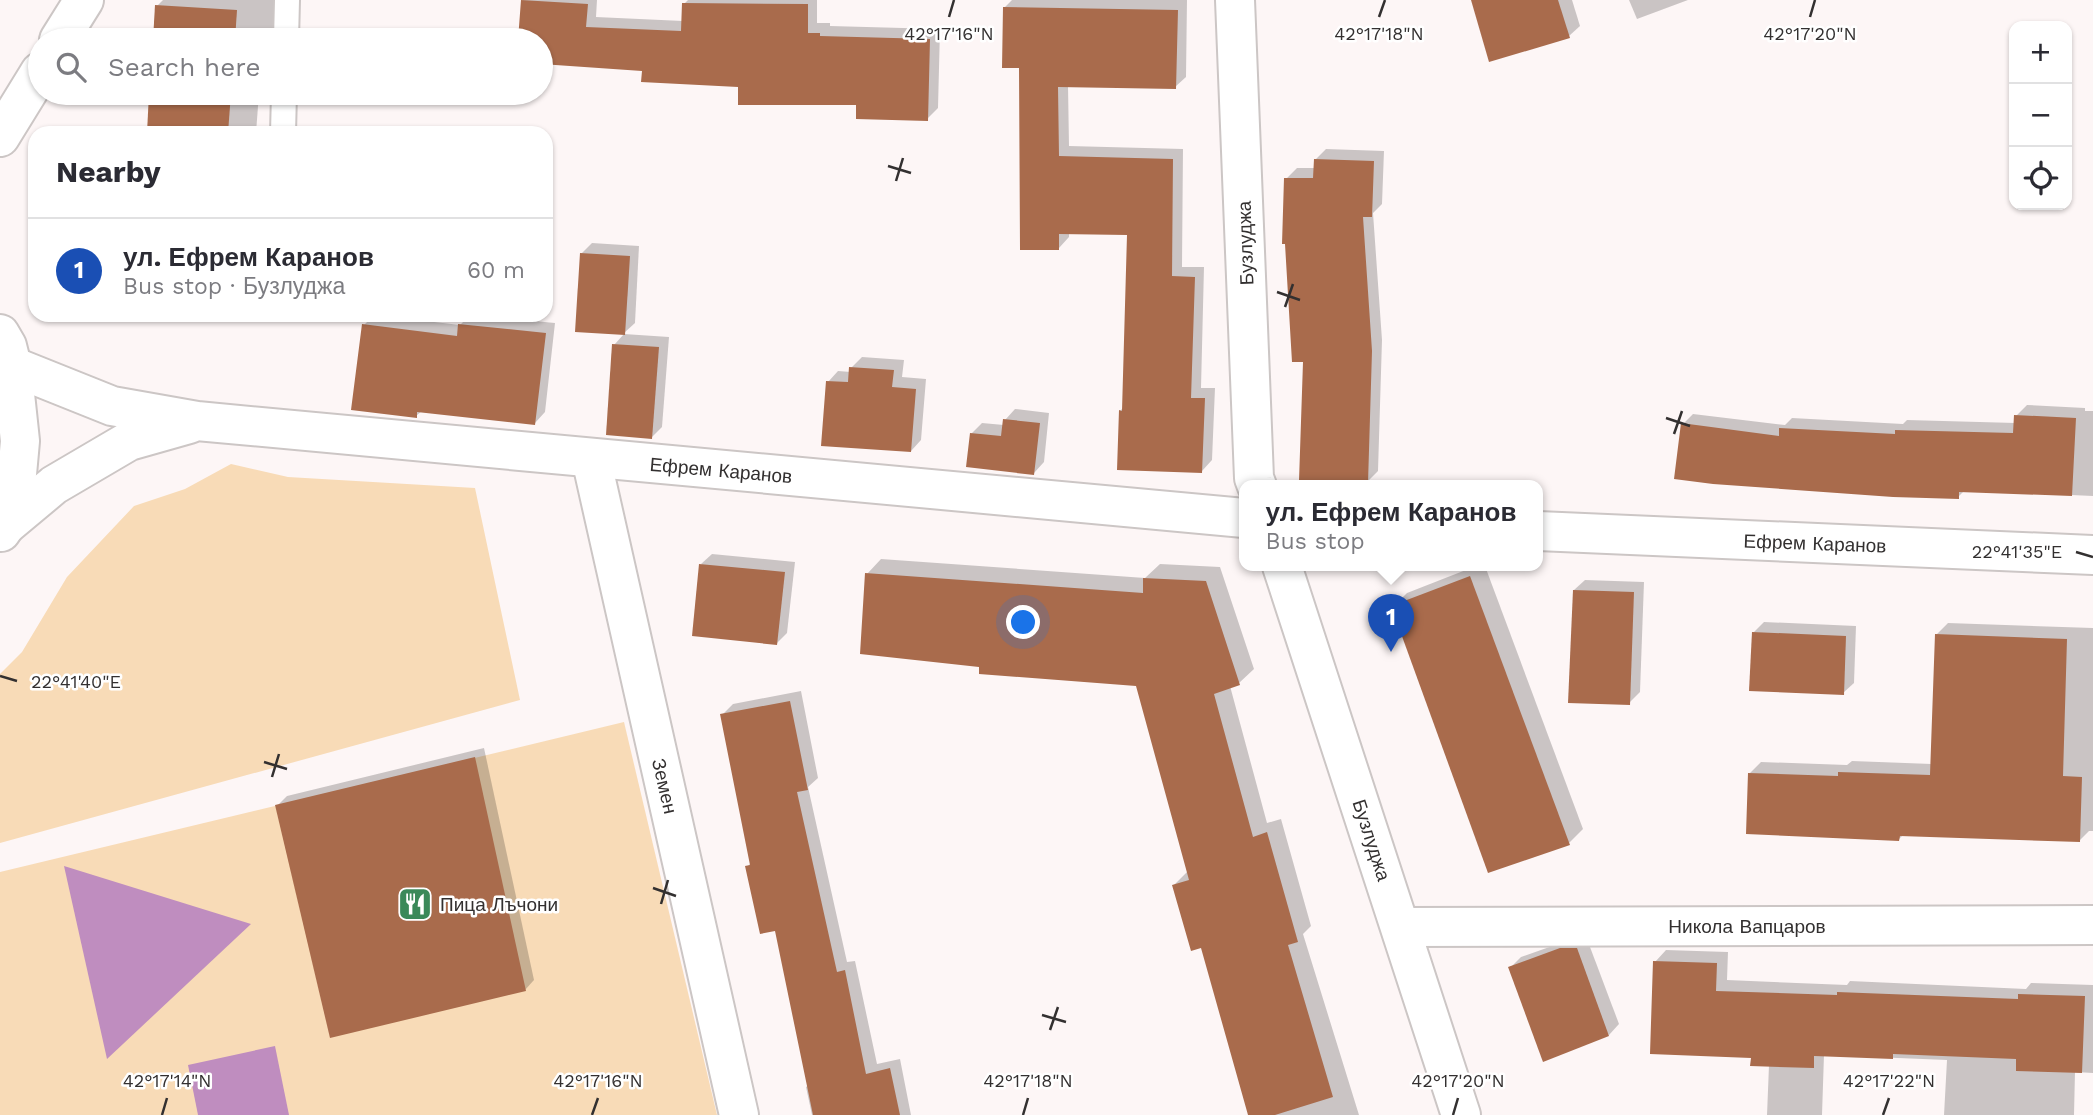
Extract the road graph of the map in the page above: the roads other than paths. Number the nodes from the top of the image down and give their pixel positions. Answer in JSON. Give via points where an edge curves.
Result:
{"nodes":[{"id":1,"x":84,"y":0,"type":"edge"},
{"id":2,"x":287,"y":0,"type":"edge"},
{"id":3,"x":1235,"y":0,"type":"edge"},
{"id":4,"x":66,"y":28,"type":"edge"},
{"id":5,"x":286,"y":28,"type":"edge"},
{"id":6,"x":28,"y":92,"type":"edge"},
{"id":7,"x":284,"y":105,"type":"edge"},
{"id":8,"x":283,"y":126,"type":"edge"},
{"id":9,"x":5,"y":129,"type":"edge"},
{"id":10,"x":0,"y":163,"type":"edge"},
{"id":11,"x":6,"y":350,"type":"edge"},
{"id":12,"x":197,"y":421,"type":"junction"},
{"id":13,"x":591,"y":458,"type":"junction"},
{"id":14,"x":1255,"y":480,"type":"edge"},
{"id":15,"x":1239,"y":518,"type":"edge"},
{"id":16,"x":3,"y":530,"type":"edge"},
{"id":17,"x":1543,"y":531,"type":"edge"},
{"id":18,"x":2093,"y":555,"type":"edge"},
{"id":19,"x":1284,"y":571,"type":"edge"},
{"id":20,"x":2093,"y":925,"type":"edge"},
{"id":21,"x":1401,"y":927,"type":"junction"},
{"id":22,"x":739,"y":1115,"type":"edge"},
{"id":23,"x":1461,"y":1115,"type":"edge"}],
"edges":[{"from":1,"to":4,"type":"street"},
{"from":2,"to":5,"type":"lane"},
{"from":3,"to":14,"type":"street","name":"Бузлуджа"},
{"from":6,"to":9,"type":"street"},
{"from":7,"to":8,"type":"lane"},
{"from":9,"to":10,"type":"street"},
{"from":11,"to":12,"type":"street","name":"Ефрем Каранов","via":[[112,406]]},
{"from":11,"to":16,"type":"street","via":[[20,441],[16,485]]},
{"from":12,"to":13,"type":"street","name":"Ефрем Каранов"},
{"from":12,"to":16,"type":"street","via":[[129,441],[54,485]]},
{"from":13,"to":15,"type":"street","name":"Ефрем Каранов"},
{"from":13,"to":22,"type":"street","name":"Земен"},
{"from":17,"to":18,"type":"street","name":"Ефрем Каранов"},
{"from":19,"to":21,"type":"street","name":"Бузлуджа"},
{"from":20,"to":21,"type":"street","name":"Никола Вапцаров"},
{"from":21,"to":23,"type":"street","name":"Бузлуджа"}]}
